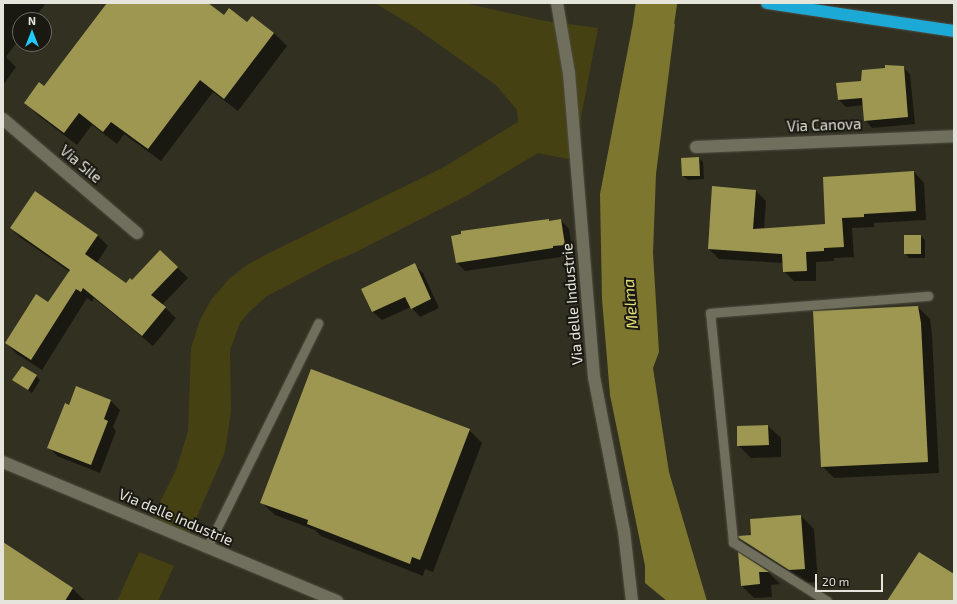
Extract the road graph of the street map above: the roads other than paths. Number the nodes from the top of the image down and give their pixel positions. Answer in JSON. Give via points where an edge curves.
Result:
{"nodes":[{"id":1,"x":557,"y":3,"type":"edge"},
{"id":2,"x":767,"y":3,"type":"edge"},
{"id":3,"x":954,"y":32,"type":"edge"},
{"id":4,"x":3,"y":119,"type":"edge"},
{"id":5,"x":954,"y":136,"type":"edge"},
{"id":6,"x":696,"y":146,"type":"dead end"},
{"id":7,"x":137,"y":233,"type":"dead end"},
{"id":8,"x":928,"y":296,"type":"dead end"},
{"id":9,"x":318,"y":323,"type":"dead end"},
{"id":10,"x":3,"y":462,"type":"edge"},
{"id":11,"x":207,"y":548,"type":"junction"},
{"id":12,"x":337,"y":601,"type":"edge"},
{"id":13,"x":632,"y":601,"type":"edge"},
{"id":14,"x":827,"y":601,"type":"edge"}],
"edges":[{"from":1,"to":13,"type":"street","name":"Via delle Industrie","via":[[569,73],[594,377],[624,531]]},
{"from":2,"to":3,"type":"highway"},
{"from":4,"to":7,"type":"street","name":"Via Sile"},
{"from":5,"to":6,"type":"street","name":"Via Canova"},
{"from":8,"to":14,"type":"lane","via":[[710,313],[733,542]]},
{"from":9,"to":11,"type":"lane"},
{"from":10,"to":11,"type":"street","name":"Via delle Industrie"},
{"from":11,"to":12,"type":"street","name":"Via delle Industrie"}]}
